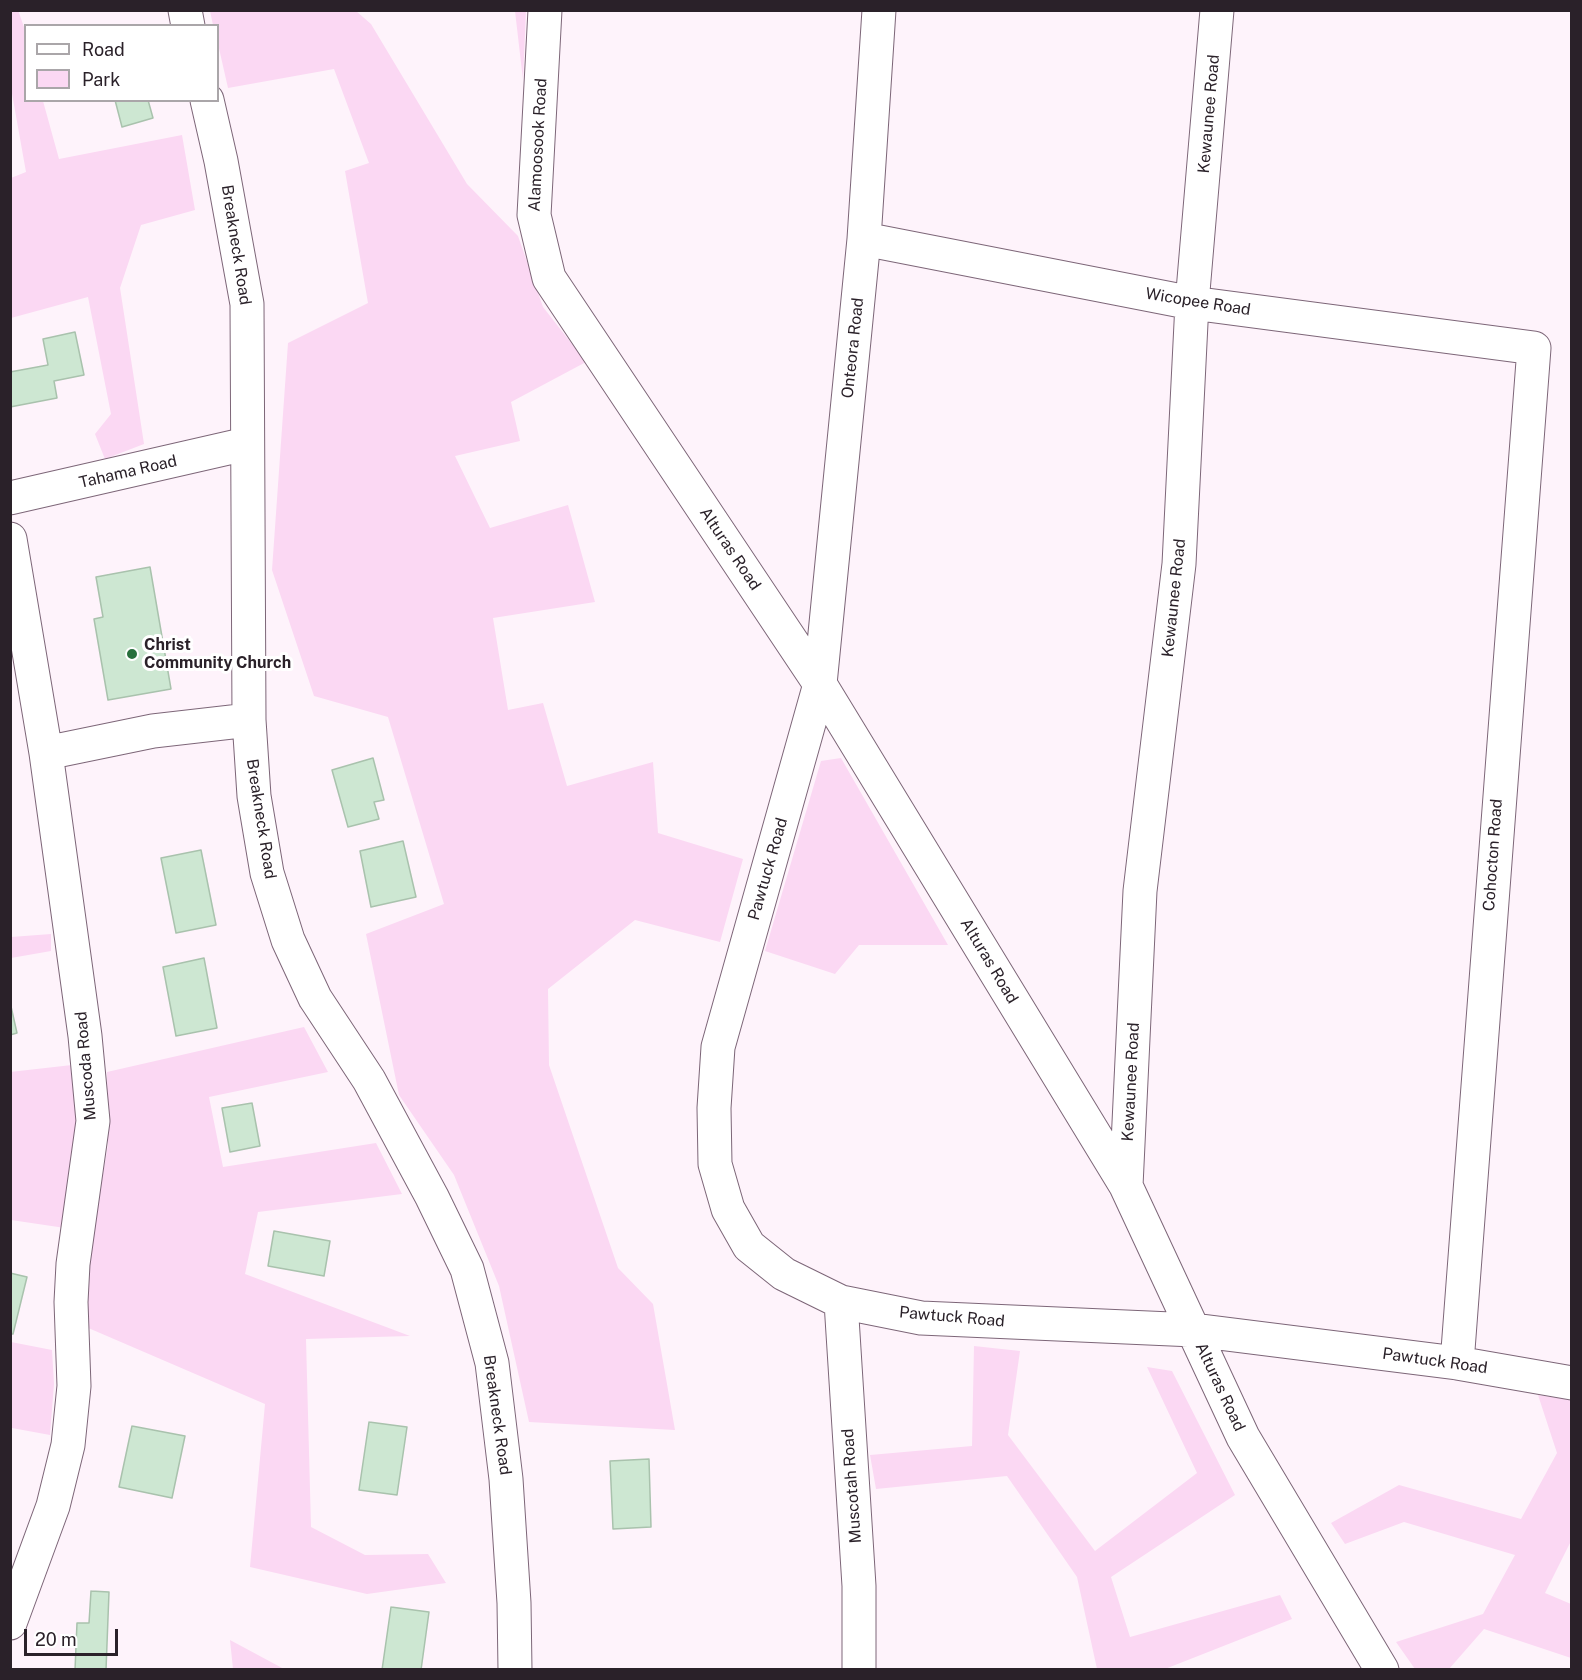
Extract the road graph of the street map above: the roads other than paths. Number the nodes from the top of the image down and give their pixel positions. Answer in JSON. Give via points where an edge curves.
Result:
{"nodes":[{"id":1,"x":545,"y":10,"type":"edge"},
{"id":2,"x":879,"y":10,"type":"edge"},
{"id":3,"x":1217,"y":10,"type":"edge"},
{"id":4,"x":207,"y":102,"type":"edge"},
{"id":5,"x":864,"y":239,"type":"junction"},
{"id":6,"x":549,"y":278,"type":"joint"},
{"id":7,"x":1192,"y":303,"type":"junction"},
{"id":8,"x":1534,"y":348,"type":"joint"},
{"id":9,"x":246,"y":444,"type":"junction"},
{"id":10,"x":10,"y":498,"type":"edge"},
{"id":11,"x":10,"y":539,"type":"edge"},
{"id":12,"x":820,"y":684,"type":"junction"},
{"id":13,"x":249,"y":720,"type":"junction"},
{"id":14,"x":46,"y":753,"type":"junction"},
{"id":15,"x":1126,"y":1186,"type":"junction"},
{"id":16,"x":841,"y":1302,"type":"junction"},
{"id":17,"x":1194,"y":1330,"type":"junction"},
{"id":18,"x":1457,"y":1363,"type":"junction"},
{"id":19,"x":1572,"y":1383,"type":"edge"},
{"id":20,"x":10,"y":1623,"type":"edge"},
{"id":21,"x":515,"y":1670,"type":"edge"},
{"id":22,"x":859,"y":1670,"type":"edge"},
{"id":23,"x":1382,"y":1670,"type":"edge"}],
"edges":[{"from":1,"to":6,"type":"street","name":"Alamoosook Road","via":[[534,215]]},
{"from":2,"to":5,"type":"street","name":"Onteora Road"},
{"from":3,"to":7,"type":"street","name":"Kewaunee Road"},
{"from":4,"to":9,"type":"street","name":"Breakneck Road","via":[[247,304]]},
{"from":5,"to":7,"type":"street","name":"Wicopee Road"},
{"from":5,"to":12,"type":"street","name":"Onteora Road"},
{"from":6,"to":12,"type":"street","name":"Alturas Road"},
{"from":7,"to":8,"type":"street","name":"Wicopee Road"},
{"from":7,"to":15,"type":"street","name":"Kewaunee Road","via":[[1179,564],[1140,891]]},
{"from":8,"to":18,"type":"street","name":"Cohocton Road"},
{"from":9,"to":10,"type":"street","name":"Tahama Road"},
{"from":9,"to":13,"type":"street","name":"Breakneck Road"},
{"from":11,"to":14,"type":"street","name":"Muscoda Road"},
{"from":12,"to":15,"type":"street","name":"Alturas Road"},
{"from":12,"to":16,"type":"street","name":"Pawtuck Road","via":[[718,1047],[715,1164],[728,1209],[749,1246],[784,1274]]},
{"from":13,"to":14,"type":"street","via":[[153,731]]},
{"from":13,"to":21,"type":"street","name":"Breakneck Road","via":[[254,796],[267,873],[288,940],[315,998],[369,1080],[467,1269],[495,1386],[506,1479]]},
{"from":14,"to":20,"type":"street","name":"Muscoda Road","via":[[93,1121],[73,1264],[74,1386],[68,1445],[52,1506]]},
{"from":15,"to":17,"type":"street","name":"Alturas Road"},
{"from":16,"to":17,"type":"street","name":"Pawtuck Road","via":[[921,1318]]},
{"from":16,"to":22,"type":"street","name":"Muscotah Road","via":[[859,1586]]},
{"from":17,"to":18,"type":"street","name":"Pawtuck Road"},
{"from":17,"to":23,"type":"street","name":"Alturas Road","via":[[1243,1437]]},
{"from":18,"to":19,"type":"street","name":"Pawtuck Road"}]}
